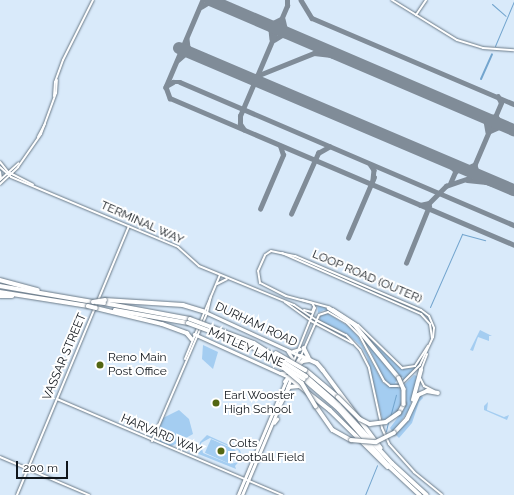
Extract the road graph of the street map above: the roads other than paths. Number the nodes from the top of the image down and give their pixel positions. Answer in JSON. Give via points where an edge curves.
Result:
{"nodes":[{"id":1,"x":94,"y":0,"type":"edge"},
{"id":2,"x":392,"y":0,"type":"edge"},
{"id":3,"x":426,"y":0,"type":"edge"},
{"id":4,"x":416,"y":15,"type":"junction"},
{"id":5,"x":514,"y":50,"type":"edge"},
{"id":6,"x":0,"y":162,"type":"edge"},
{"id":7,"x":0,"y":168,"type":"edge"},
{"id":8,"x":0,"y":172,"type":"edge"},
{"id":9,"x":9,"y":174,"type":"junction"},
{"id":10,"x":0,"y":180,"type":"edge"},
{"id":11,"x":0,"y":184,"type":"edge"},
{"id":12,"x":128,"y":226,"type":"junction"},
{"id":13,"x":220,"y":275,"type":"junction"},
{"id":14,"x":229,"y":278,"type":"junction"},
{"id":15,"x":0,"y":280,"type":"edge"},
{"id":16,"x":216,"y":285,"type":"junction"},
{"id":17,"x":0,"y":286,"type":"edge"},
{"id":18,"x":0,"y":292,"type":"edge"},
{"id":19,"x":45,"y":293,"type":"junction"},
{"id":20,"x":0,"y":296,"type":"edge"},
{"id":21,"x":24,"y":296,"type":"junction"},
{"id":22,"x":297,"y":300,"type":"junction"},
{"id":23,"x":105,"y":302,"type":"junction"},
{"id":24,"x":285,"y":302,"type":"junction"},
{"id":25,"x":310,"y":303,"type":"junction"},
{"id":26,"x":299,"y":308,"type":"junction"},
{"id":27,"x":329,"y":308,"type":"junction"},
{"id":28,"x":102,"y":309,"type":"junction"},
{"id":29,"x":205,"y":312,"type":"junction"},
{"id":30,"x":312,"y":318,"type":"junction"},
{"id":31,"x":311,"y":321,"type":"junction"},
{"id":32,"x":316,"y":322,"type":"junction"},
{"id":33,"x":162,"y":324,"type":"junction"},
{"id":34,"x":322,"y":327,"type":"junction"},
{"id":35,"x":312,"y":331,"type":"junction"},
{"id":36,"x":196,"y":335,"type":"junction"},
{"id":37,"x":192,"y":339,"type":"junction"},
{"id":38,"x":431,"y":340,"type":"junction"},
{"id":39,"x":355,"y":345,"type":"junction"},
{"id":40,"x":429,"y":346,"type":"junction"},
{"id":41,"x":304,"y":348,"type":"junction"},
{"id":42,"x":300,"y":349,"type":"junction"},
{"id":43,"x":289,"y":351,"type":"junction"},
{"id":44,"x":270,"y":354,"type":"junction"},
{"id":45,"x":299,"y":355,"type":"junction"},
{"id":46,"x":185,"y":360,"type":"junction"},
{"id":47,"x":311,"y":360,"type":"junction"},
{"id":48,"x":293,"y":368,"type":"junction"},
{"id":49,"x":421,"y":370,"type":"junction"},
{"id":50,"x":280,"y":373,"type":"junction"},
{"id":51,"x":305,"y":377,"type":"junction"},
{"id":52,"x":288,"y":380,"type":"junction"},
{"id":53,"x":302,"y":387,"type":"junction"},
{"id":54,"x":438,"y":393,"type":"joint"},
{"id":55,"x":57,"y":399,"type":"junction"},
{"id":56,"x":279,"y":407,"type":"junction"},
{"id":57,"x":409,"y":414,"type":"junction"},
{"id":58,"x":276,"y":418,"type":"junction"},
{"id":59,"x":152,"y":441,"type":"junction"},
{"id":60,"x":382,"y":451,"type":"junction"},
{"id":61,"x":0,"y":457,"type":"edge"},
{"id":62,"x":28,"y":469,"type":"junction"},
{"id":63,"x":397,"y":474,"type":"junction"},
{"id":64,"x":246,"y":480,"type":"junction"},
{"id":65,"x":17,"y":495,"type":"edge"},
{"id":66,"x":89,"y":495,"type":"edge"},
{"id":67,"x":238,"y":495,"type":"edge"},
{"id":68,"x":242,"y":495,"type":"edge"},
{"id":69,"x":282,"y":495,"type":"edge"},
{"id":70,"x":420,"y":495,"type":"edge"},
{"id":71,"x":427,"y":495,"type":"edge"},
{"id":72,"x":442,"y":495,"type":"edge"}],
"edges":[{"from":1,"to":9,"type":"main road","via":[[66,54],[45,124],[38,138]]},
{"from":2,"to":4,"type":"main road"},
{"from":3,"to":4,"type":"main road"},
{"from":4,"to":5,"type":"main road","via":[[466,44],[487,49]]},
{"from":6,"to":9,"type":"main road"},
{"from":7,"to":9,"type":"main road"},
{"from":8,"to":10,"type":"main road"},
{"from":9,"to":10,"type":"main road"},
{"from":9,"to":11,"type":"main road"},
{"from":9,"to":12,"type":"main road","name":"TERMINAL WAY"},
{"from":12,"to":13,"type":"main road","name":"TERMINAL WAY","via":[[178,247],[196,264]]},
{"from":12,"to":55,"type":"main road","name":"VASSAR STREET"},
{"from":13,"to":14,"type":"main road","name":"TERMINAL WAY"},
{"from":13,"to":16,"type":"main road"},
{"from":14,"to":16,"type":"main road"},
{"from":14,"to":24,"type":"main road","name":"TERMINAL WAY"},
{"from":15,"to":19,"type":"highway"},
{"from":16,"to":29,"type":"main road"},
{"from":17,"to":19,"type":"highway"},
{"from":18,"to":21,"type":"highway"},
{"from":19,"to":23,"type":"highway","bridge":true},
{"from":20,"to":21,"type":"highway"},
{"from":21,"to":28,"type":"highway","bridge":true},
{"from":22,"to":25,"type":"main road"},
{"from":22,"to":27,"type":"main road"},
{"from":22,"to":38,"type":"main road","name":"LOOP ROAD (OUTER)","via":[[265,287],[258,279],[258,271],[266,254],[273,250],[281,252],[423,311],[434,326]]},
{"from":23,"to":29,"type":"highway","via":[[183,305]]},
{"from":23,"to":44,"type":"highway","bridge":true,"via":[[190,319],[243,338]]},
{"from":24,"to":26,"type":"main road","name":"TERMINAL WAY"},
{"from":24,"to":31,"type":"main road","name":"TERMINAL WAY"},
{"from":25,"to":26,"type":"main road","via":[[314,308],[312,312]]},
{"from":25,"to":30,"type":"main road","via":[[315,309]]},
{"from":26,"to":30,"type":"main road","name":"TERMINAL WAY"},
{"from":27,"to":38,"type":"main road","via":[[355,322],[402,368],[415,366]]},
{"from":27,"to":44,"type":"highway","bridge":true,"via":[[356,327],[399,378],[404,389],[404,404],[399,413],[386,422],[370,424],[360,419],[306,370],[282,355]]},
{"from":28,"to":33,"type":"highway"},
{"from":28,"to":44,"type":"highway","bridge":true,"via":[[188,323]]},
{"from":29,"to":36,"type":"main road"},
{"from":29,"to":43,"type":"main road","name":"DURHAM ROAD"},
{"from":30,"to":31,"type":"main road"},
{"from":30,"to":32,"type":"main road","name":"TERMINAL WAY"},
{"from":31,"to":32,"type":"main road","name":"TERMINAL WAY"},
{"from":31,"to":42,"type":"main road"},
{"from":32,"to":34,"type":"main road","name":"TERMINAL WAY"},
{"from":32,"to":35,"type":"main road"},
{"from":32,"to":39,"type":"main road","name":"TERMINAL WAY","via":[[344,334]]},
{"from":32,"to":40,"type":"main road","name":"LOOP ROAD (OUTER)","via":[[321,313],[327,312],[349,325],[366,344],[383,380],[392,386],[402,385],[412,375]]},
{"from":33,"to":36,"type":"highway"},
{"from":33,"to":37,"type":"highway","via":[[187,333]]},
{"from":34,"to":35,"type":"main road"},
{"from":34,"to":39,"type":"main road","name":"TERMINAL WAY"},
{"from":35,"to":41,"type":"main road"},
{"from":36,"to":37,"type":"main road"},
{"from":36,"to":46,"type":"main road"},
{"from":36,"to":50,"type":"main road","name":"MATLEY LANE"},
{"from":37,"to":46,"type":"main road"},
{"from":38,"to":40,"type":"main road","name":"LOOP ROAD (OUTER)"},
{"from":39,"to":72,"type":"main road","name":"TERMINAL WAY","via":[[369,368],[380,422],[389,444],[410,468]]},
{"from":40,"to":49,"type":"main road"},
{"from":41,"to":45,"type":"main road"},
{"from":41,"to":47,"type":"highway","via":[[305,354]]},
{"from":42,"to":43,"type":"main road"},
{"from":42,"to":45,"type":"main road"},
{"from":43,"to":45,"type":"main road","name":"DURHAM ROAD"},
{"from":43,"to":48,"type":"main road"},
{"from":44,"to":51,"type":"highway","bridge":true},
{"from":44,"to":57,"type":"highway","bridge":true,"via":[[302,383],[333,430],[351,440],[376,442],[394,433]]},
{"from":45,"to":47,"type":"highway"},
{"from":45,"to":48,"type":"main road"},
{"from":46,"to":59,"type":"main road"},
{"from":47,"to":48,"type":"highway","via":[[303,361]]},
{"from":47,"to":60,"type":"highway","via":[[345,397]]},
{"from":48,"to":50,"type":"main road"},
{"from":48,"to":52,"type":"highway"},
{"from":49,"to":54,"type":"main road","via":[[422,384]]},
{"from":49,"to":57,"type":"highway"},
{"from":50,"to":52,"type":"main road","name":"MATLEY LANE"},
{"from":51,"to":60,"type":"highway","via":[[335,400]]},
{"from":51,"to":63,"type":"highway","via":[[339,409]]},
{"from":52,"to":53,"type":"highway"},
{"from":52,"to":56,"type":"main road"},
{"from":52,"to":58,"type":"main road","via":[[273,415]]},
{"from":52,"to":64,"type":"main road"},
{"from":53,"to":56,"type":"highway","via":[[296,384],[290,386]]},
{"from":53,"to":63,"type":"highway"},
{"from":54,"to":57,"type":"highway","via":[[428,391],[419,394]]},
{"from":55,"to":59,"type":"main road","name":"HARVARD WAY"},
{"from":55,"to":62,"type":"main road","name":"VASSAR STREET"},
{"from":56,"to":58,"type":"main road"},
{"from":58,"to":64,"type":"main road"},
{"from":59,"to":64,"type":"main road","name":"HARVARD WAY"},
{"from":60,"to":71,"type":"highway"},
{"from":61,"to":62,"type":"main road"},
{"from":62,"to":65,"type":"main road","name":"VASSAR STREET"},
{"from":62,"to":66,"type":"main road"},
{"from":63,"to":70,"type":"highway"},
{"from":64,"to":67,"type":"main road"},
{"from":64,"to":68,"type":"main road"},
{"from":64,"to":69,"type":"main road","name":"HARVARD WAY"}]}
